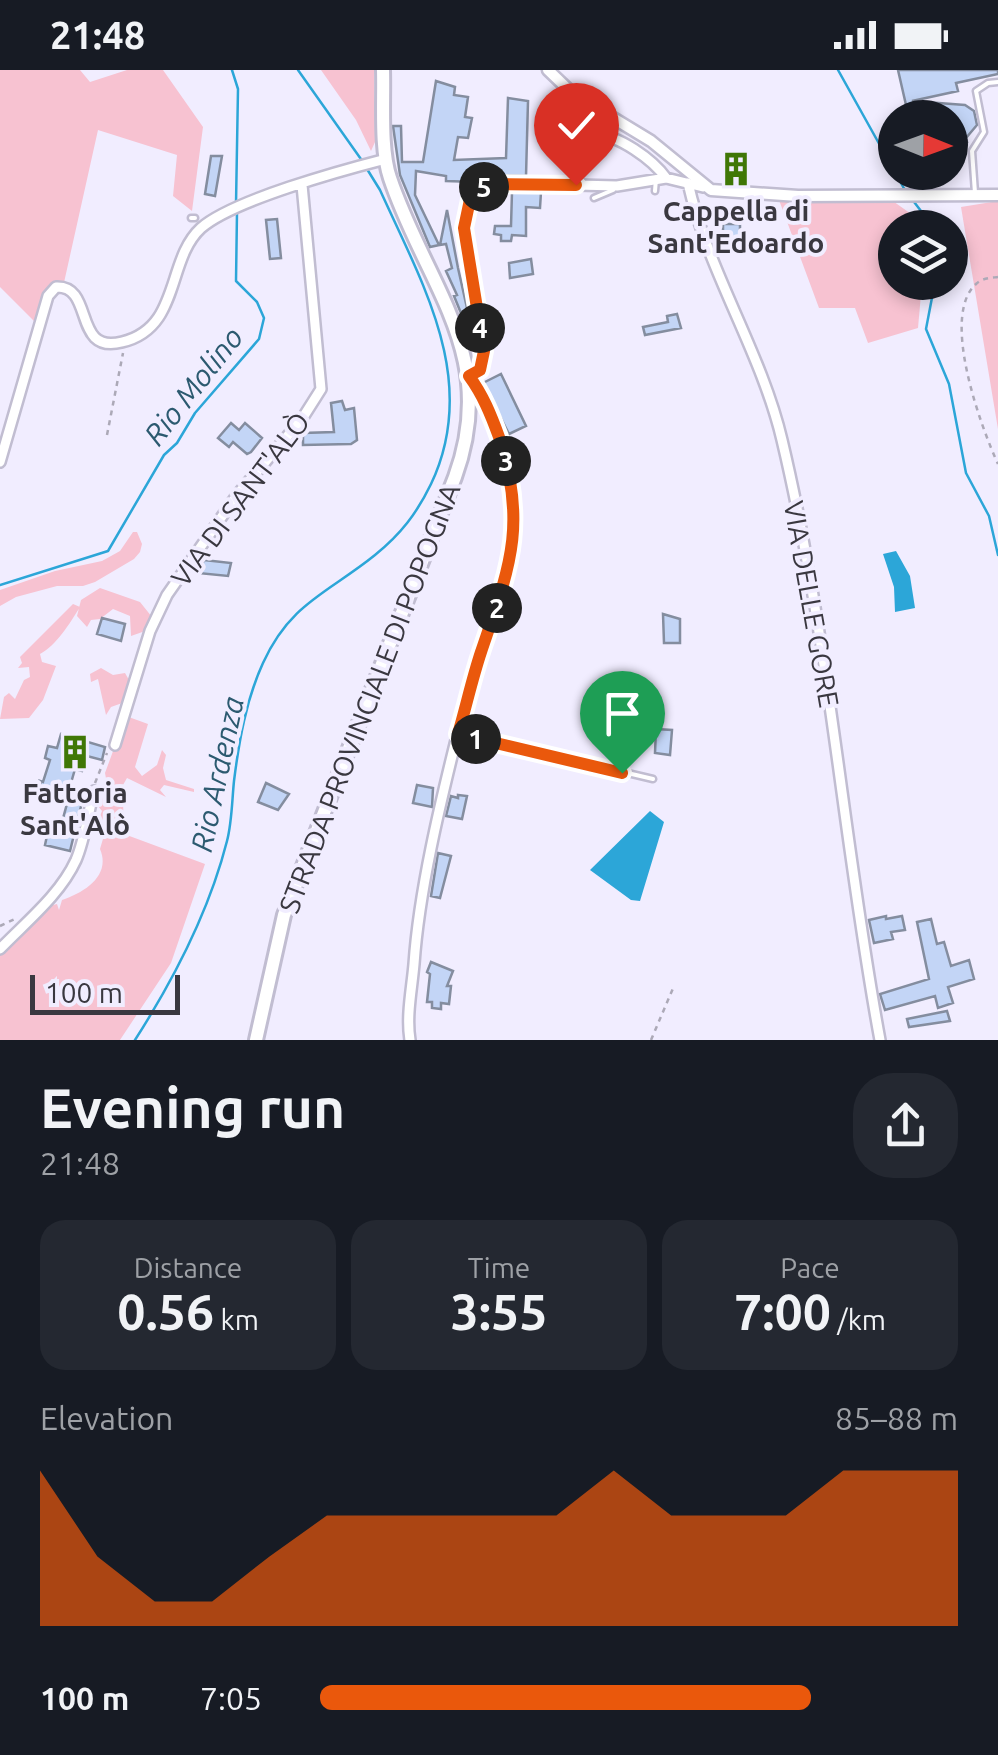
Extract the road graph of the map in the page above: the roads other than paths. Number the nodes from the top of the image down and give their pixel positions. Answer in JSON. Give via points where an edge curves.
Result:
{"nodes":[{"id":1,"x":383,"y":70,"type":"edge"},
{"id":2,"x":548,"y":70,"type":"edge"},
{"id":3,"x":998,"y":82,"type":"edge"},
{"id":4,"x":595,"y":135,"type":"dead end"},
{"id":5,"x":386,"y":159,"type":"junction"},
{"id":6,"x":659,"y":183,"type":"junction"},
{"id":7,"x":688,"y":183,"type":"junction"},
{"id":8,"x":302,"y":185,"type":"junction"},
{"id":9,"x":617,"y":186,"type":"junction"},
{"id":10,"x":703,"y":187,"type":"junction"},
{"id":11,"x":976,"y":196,"type":"junction"},
{"id":12,"x":998,"y":196,"type":"edge"},
{"id":13,"x":594,"y":198,"type":"dead end"},
{"id":14,"x":469,"y":376,"type":"junction"},
{"id":15,"x":0,"y":462,"type":"edge"},
{"id":16,"x":640,"y":722,"type":"dead end"},
{"id":17,"x":458,"y":734,"type":"junction"},
{"id":18,"x":115,"y":745,"type":"road end"},
{"id":19,"x":622,"y":773,"type":"junction"},
{"id":20,"x":653,"y":779,"type":"dead end"},
{"id":21,"x":94,"y":791,"type":"road end"},
{"id":22,"x":0,"y":949,"type":"edge"},
{"id":23,"x":256,"y":1040,"type":"edge"},
{"id":24,"x":410,"y":1040,"type":"edge"},
{"id":25,"x":880,"y":1040,"type":"edge"}],
"edges":[{"from":1,"to":5,"type":"main road","name":"STRADA PROVINCIALE DI POPOGNA"},
{"from":2,"to":10,"type":"street","via":[[572,93],[651,141]]},
{"from":3,"to":11,"type":"lane","via":[[976,91],[984,132],[972,150]]},
{"from":4,"to":6,"type":"street","via":[[654,165]]},
{"from":5,"to":8,"type":"street"},
{"from":5,"to":14,"type":"main road","name":"STRADA PROVINCIALE DI POPOGNA"},
{"from":6,"to":7,"type":"street"},
{"from":6,"to":9,"type":"street"},
{"from":7,"to":10,"type":"street"},
{"from":7,"to":25,"type":"street","name":"VIA DELLE GORE","via":[[781,436],[814,604]]},
{"from":8,"to":15,"type":"street","via":[[217,216],[194,236],[165,308],[125,342],[96,337],[84,324],[75,292],[56,287]]},
{"from":8,"to":18,"type":"street","name":"VIA DI SANT'ALÒ","via":[[321,389],[167,595]]},
{"from":9,"to":13,"type":"lane"},
{"from":9,"to":14,"type":"street","via":[[494,184],[471,195],[464,228],[484,351],[480,370]]},
{"from":10,"to":11,"type":"street","via":[[750,195]]},
{"from":11,"to":12,"type":"street"},
{"from":14,"to":17,"type":"street","via":[[492,416],[510,473],[513,526],[508,575]]},
{"from":14,"to":23,"type":"main road","name":"STRADA PROVINCIALE DI POPOGNA","via":[[460,462],[284,915]]},
{"from":16,"to":19,"type":"lane","via":[[627,727]]},
{"from":17,"to":19,"type":"lane"},
{"from":17,"to":24,"type":"street","via":[[416,938]]},
{"from":19,"to":20,"type":"lane"},
{"from":21,"to":22,"type":"street","via":[[76,859]]}]}
